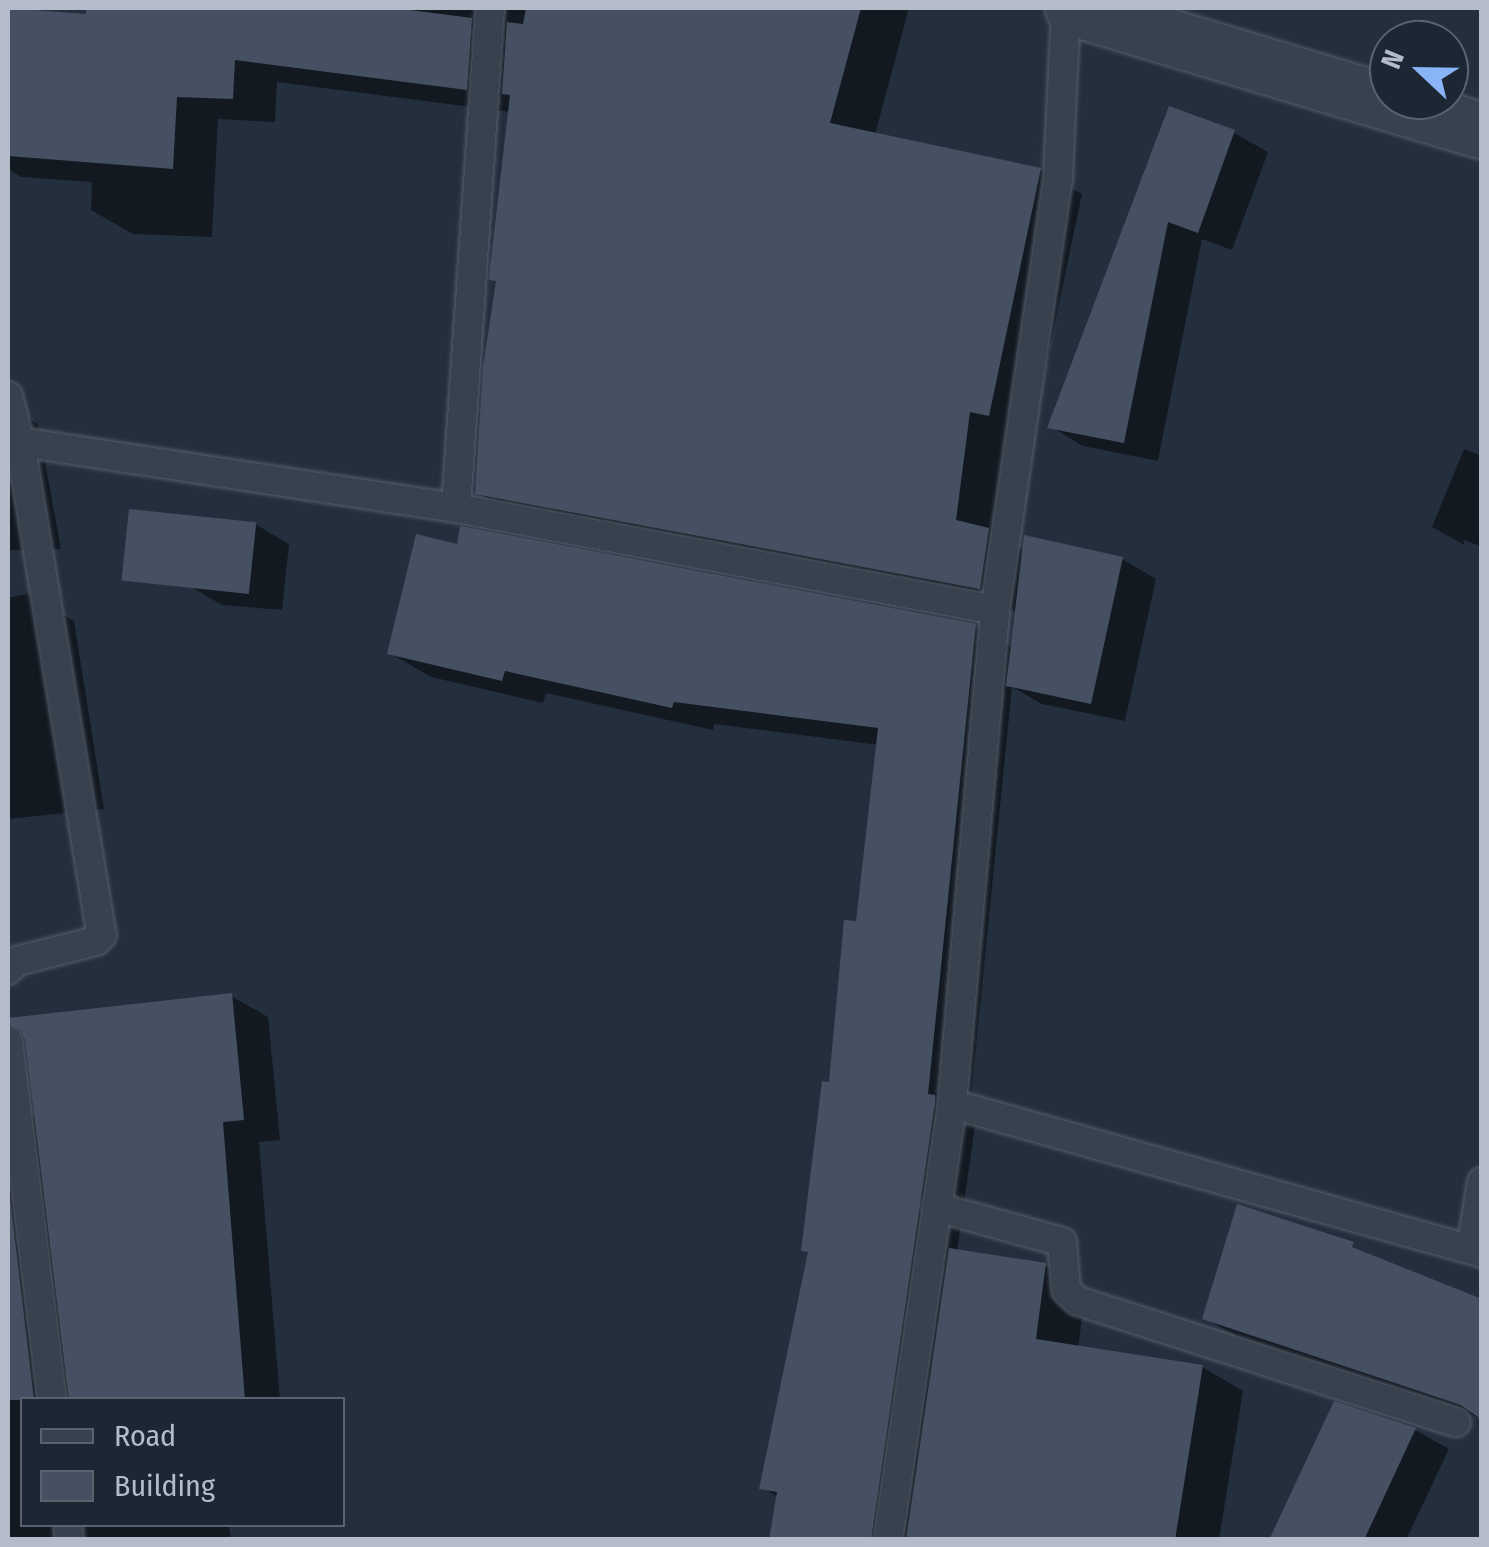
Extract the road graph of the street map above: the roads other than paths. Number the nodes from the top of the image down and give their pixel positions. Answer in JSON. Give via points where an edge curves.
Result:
{"nodes":[{"id":1,"x":490,"y":8,"type":"edge"},
{"id":2,"x":1070,"y":8,"type":"edge"},
{"id":3,"x":1482,"y":131,"type":"edge"},
{"id":4,"x":8,"y":396,"type":"edge"},
{"id":5,"x":20,"y":442,"type":"junction"},
{"id":6,"x":456,"y":508,"type":"junction"},
{"id":7,"x":996,"y":610,"type":"junction"},
{"id":8,"x":8,"y":970,"type":"edge"},
{"id":9,"x":8,"y":1042,"type":"edge"},
{"id":10,"x":952,"y":1104,"type":"junction"},
{"id":11,"x":1482,"y":1182,"type":"edge"},
{"id":12,"x":936,"y":1207,"type":"junction"},
{"id":13,"x":1476,"y":1251,"type":"edge"},
{"id":14,"x":52,"y":1397,"type":"edge"},
{"id":15,"x":1456,"y":1422,"type":"dead end"},
{"id":16,"x":888,"y":1540,"type":"edge"}],
"edges":[{"from":1,"to":6,"type":"lane"},
{"from":2,"to":3,"type":"street"},
{"from":2,"to":7,"type":"lane","via":[[1058,177]]},
{"from":4,"to":5,"type":"lane"},
{"from":5,"to":6,"type":"lane"},
{"from":5,"to":8,"type":"lane","via":[[102,935],[17,961]]},
{"from":6,"to":7,"type":"lane"},
{"from":7,"to":10,"type":"lane"},
{"from":9,"to":14,"type":"lane"},
{"from":10,"to":12,"type":"lane"},
{"from":10,"to":13,"type":"lane"},
{"from":11,"to":13,"type":"lane"},
{"from":12,"to":15,"type":"lane","via":[[1062,1242],[1066,1290],[1078,1300]]},
{"from":12,"to":16,"type":"lane"}]}
